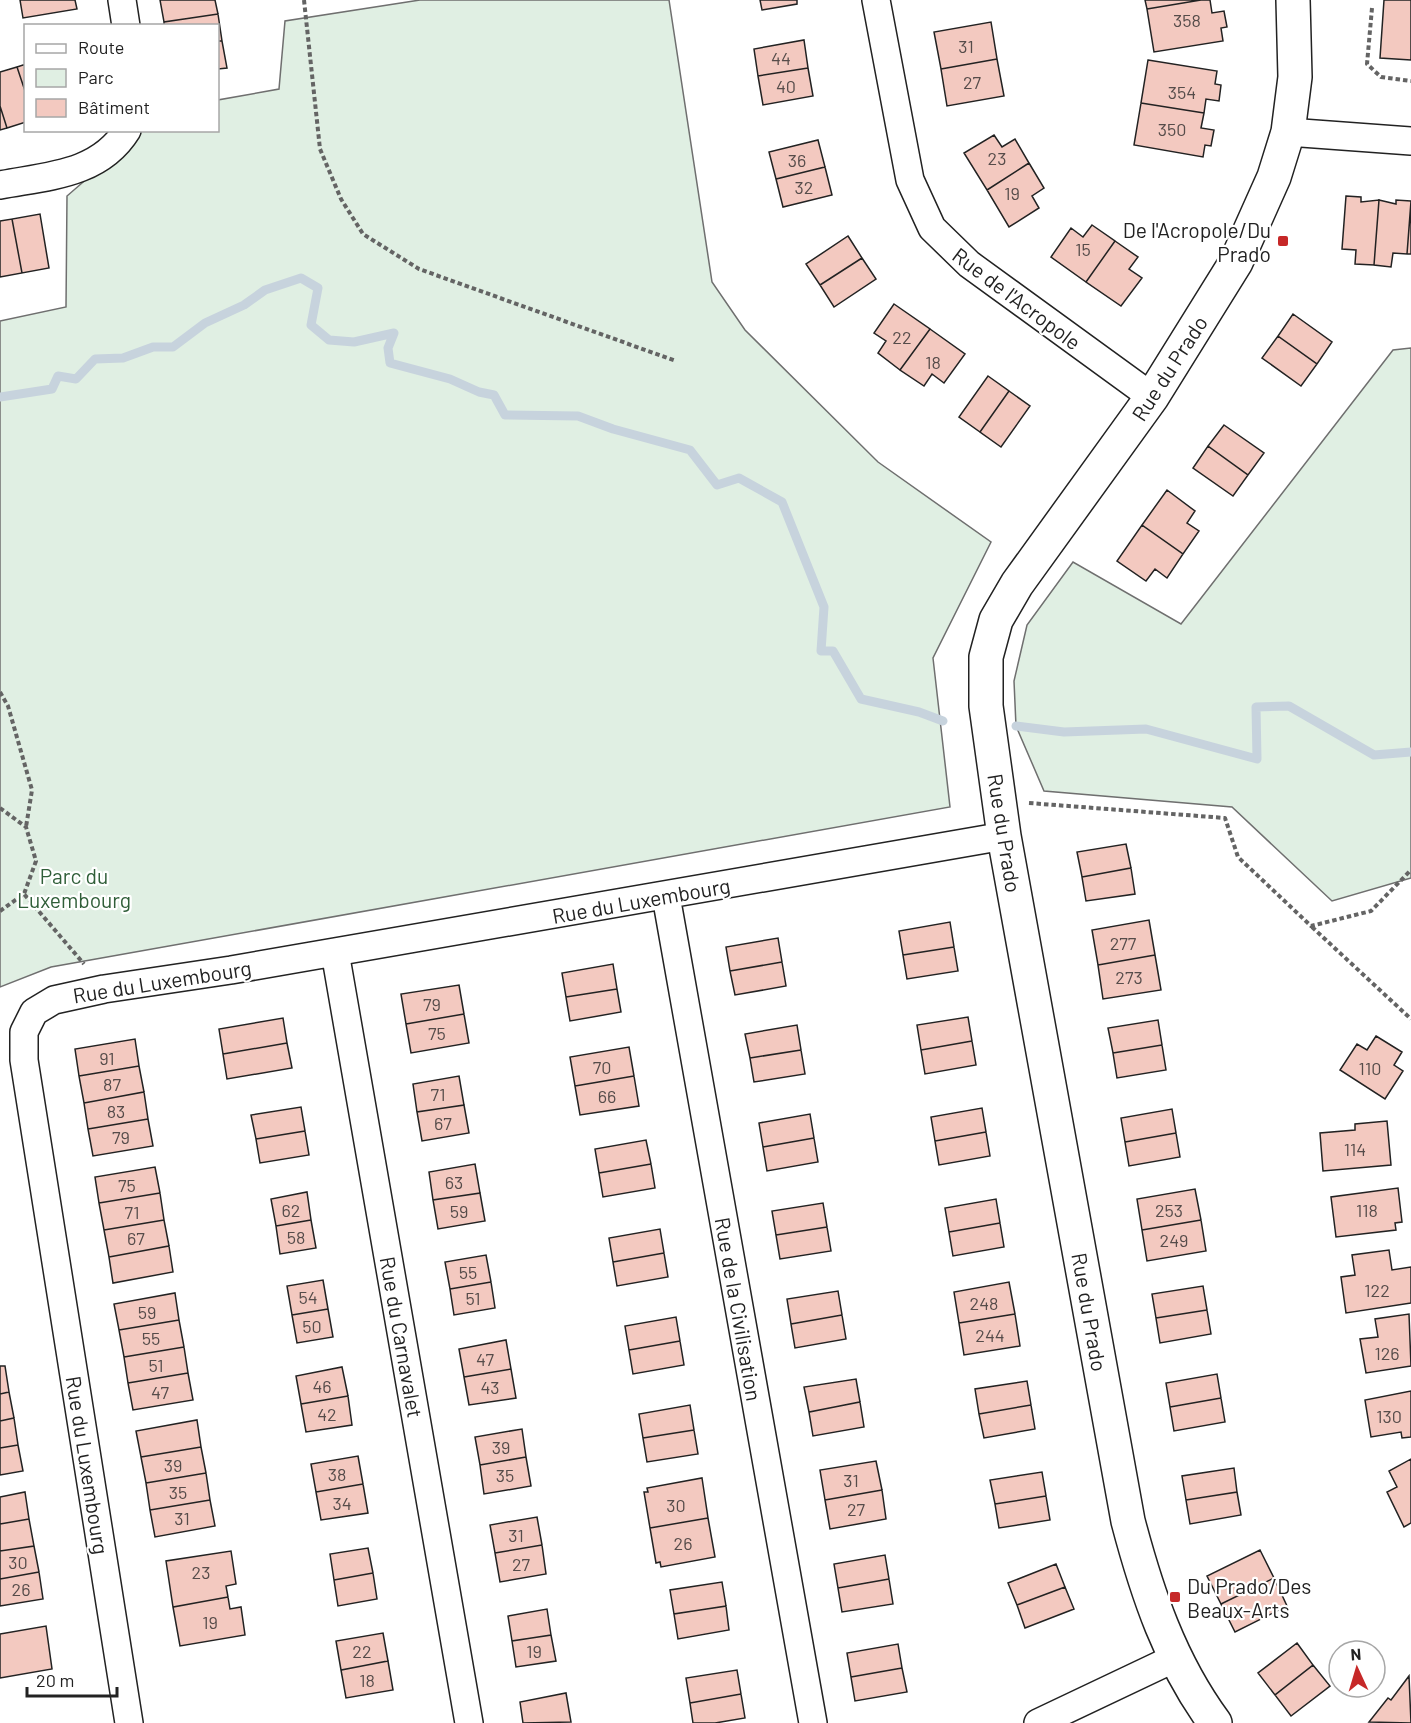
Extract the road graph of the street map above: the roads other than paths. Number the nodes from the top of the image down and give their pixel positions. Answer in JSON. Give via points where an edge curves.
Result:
{"nodes":[{"id":1,"x":122,"y":0,"type":"edge"},
{"id":2,"x":876,"y":0,"type":"edge"},
{"id":3,"x":1293,"y":0,"type":"edge"},
{"id":4,"x":126,"y":24,"type":"edge"},
{"id":5,"x":126,"y":132,"type":"edge"},
{"id":6,"x":1288,"y":132,"type":"junction"},
{"id":7,"x":1411,"y":141,"type":"edge"},
{"id":8,"x":0,"y":185,"type":"edge"},
{"id":9,"x":1152,"y":397,"type":"junction"},
{"id":10,"x":1002,"y":821,"type":"junction"},
{"id":11,"x":666,"y":896,"type":"junction"},
{"id":12,"x":335,"y":952,"type":"junction"},
{"id":13,"x":1174,"y":1658,"type":"junction"},
{"id":14,"x":129,"y":1723,"type":"edge"},
{"id":15,"x":469,"y":1723,"type":"edge"},
{"id":16,"x":813,"y":1723,"type":"edge"},
{"id":17,"x":1038,"y":1723,"type":"edge"},
{"id":18,"x":1215,"y":1723,"type":"edge"}],
"edges":[{"from":1,"to":4,"type":"street"},
{"from":2,"to":9,"type":"street","name":"Rue de l'Acropole","via":[[910,180],[932,228],[969,264]]},
{"from":3,"to":6,"type":"street","name":"Rue du Prado","via":[[1295,77]]},
{"from":5,"to":8,"type":"street","via":[[118,146],[97,162],[73,171]]},
{"from":6,"to":7,"type":"street"},
{"from":6,"to":9,"type":"street","name":"Rue du Prado","via":[[1274,177],[1236,262]]},
{"from":9,"to":10,"type":"street","name":"Rue du Prado","via":[[1017,584],[996,620],[986,657],[986,706]]},
{"from":10,"to":11,"type":"street","name":"Rue du Luxembourg"},
{"from":10,"to":13,"type":"street","name":"Rue du Prado","via":[[1128,1521],[1155,1613]]},
{"from":11,"to":12,"type":"street","name":"Rue du Luxembourg"},
{"from":11,"to":16,"type":"street","name":"Rue de la Civilisation"},
{"from":12,"to":14,"type":"street","name":"Rue du Luxembourg","via":[[104,988],[54,1000],[34,1012],[24,1032],[24,1060]]},
{"from":12,"to":15,"type":"street","name":"Rue du Carnavalet"},
{"from":13,"to":17,"type":"street"},
{"from":13,"to":18,"type":"street","name":"Rue du Prado"}]}
